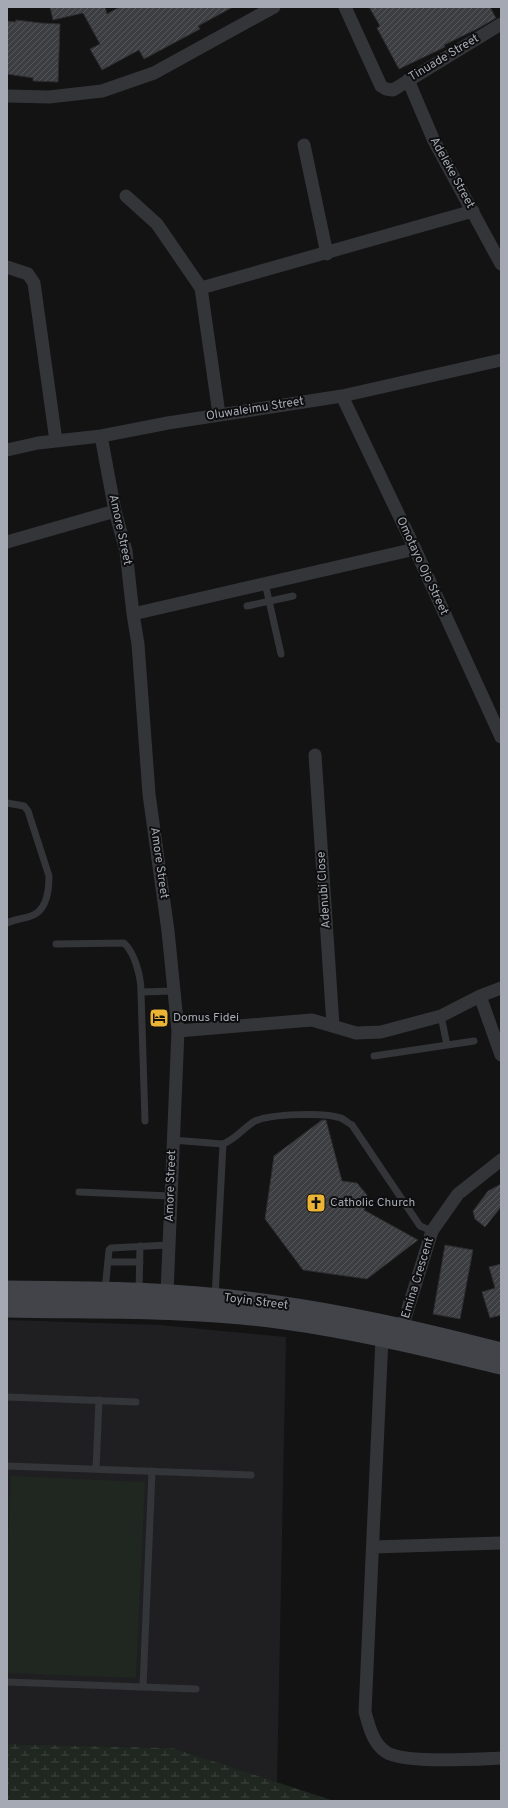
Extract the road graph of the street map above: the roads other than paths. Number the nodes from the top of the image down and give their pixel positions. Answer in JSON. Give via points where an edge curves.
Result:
{"nodes":[{"id":1,"x":274,"y":7,"type":"edge"},
{"id":2,"x":345,"y":7,"type":"edge"},
{"id":3,"x":501,"y":24,"type":"edge"},
{"id":4,"x":408,"y":80,"type":"junction"},
{"id":5,"x":7,"y":96,"type":"edge"},
{"id":6,"x":304,"y":145,"type":"dead end"},
{"id":7,"x":126,"y":196,"type":"dead end"},
{"id":8,"x":473,"y":211,"type":"junction"},
{"id":9,"x":327,"y":254,"type":"junction"},
{"id":10,"x":501,"y":264,"type":"edge"},
{"id":11,"x":7,"y":267,"type":"edge"},
{"id":12,"x":201,"y":288,"type":"junction"},
{"id":13,"x":501,"y":360,"type":"edge"},
{"id":14,"x":342,"y":396,"type":"junction"},
{"id":15,"x":219,"y":414,"type":"junction"},
{"id":16,"x":101,"y":436,"type":"junction"},
{"id":17,"x":56,"y":441,"type":"junction"},
{"id":18,"x":7,"y":450,"type":"edge"},
{"id":19,"x":115,"y":511,"type":"junction"},
{"id":20,"x":7,"y":542,"type":"edge"},
{"id":21,"x":415,"y":548,"type":"junction"},
{"id":22,"x":265,"y":583,"type":"junction"},
{"id":23,"x":293,"y":596,"type":"dead end"},
{"id":24,"x":269,"y":600,"type":"junction"},
{"id":25,"x":247,"y":606,"type":"dead end"},
{"id":26,"x":133,"y":614,"type":"junction"},
{"id":27,"x":281,"y":654,"type":"dead end"},
{"id":28,"x":501,"y":737,"type":"edge"},
{"id":29,"x":315,"y":755,"type":"dead end"},
{"id":30,"x":7,"y":803,"type":"edge"},
{"id":31,"x":7,"y":923,"type":"edge"},
{"id":32,"x":56,"y":944,"type":"dead end"},
{"id":33,"x":501,"y":988,"type":"edge"},
{"id":34,"x":174,"y":991,"type":"junction"},
{"id":35,"x":141,"y":992,"type":"junction"},
{"id":36,"x":480,"y":996,"type":"junction"},
{"id":37,"x":441,"y":1016,"type":"junction"},
{"id":38,"x":332,"y":1025,"type":"junction"},
{"id":39,"x":178,"y":1032,"type":"junction"},
{"id":40,"x":474,"y":1041,"type":"dead end"},
{"id":41,"x":447,"y":1045,"type":"junction"},
{"id":42,"x":374,"y":1056,"type":"dead end"},
{"id":43,"x":501,"y":1056,"type":"edge"},
{"id":44,"x":145,"y":1121,"type":"dead end"},
{"id":45,"x":172,"y":1140,"type":"junction"},
{"id":46,"x":223,"y":1144,"type":"junction"},
{"id":47,"x":501,"y":1160,"type":"edge"},
{"id":48,"x":79,"y":1192,"type":"dead end"},
{"id":49,"x":170,"y":1196,"type":"junction"},
{"id":50,"x":432,"y":1231,"type":"junction"},
{"id":51,"x":168,"y":1245,"type":"junction"},
{"id":52,"x":140,"y":1246,"type":"junction"},
{"id":53,"x":108,"y":1262,"type":"junction"},
{"id":54,"x":140,"y":1262,"type":"junction"},
{"id":55,"x":7,"y":1290,"type":"edge"},
{"id":56,"x":105,"y":1292,"type":"junction"},
{"id":57,"x":139,"y":1293,"type":"junction"},
{"id":58,"x":167,"y":1293,"type":"junction"},
{"id":59,"x":215,"y":1298,"type":"junction"},
{"id":60,"x":7,"y":1308,"type":"edge"},
{"id":61,"x":402,"y":1328,"type":"junction"},
{"id":62,"x":382,"y":1338,"type":"junction"},
{"id":63,"x":501,"y":1352,"type":"edge"},
{"id":64,"x":501,"y":1365,"type":"edge"},
{"id":65,"x":7,"y":1396,"type":"edge"},
{"id":66,"x":99,"y":1400,"type":"junction"},
{"id":67,"x":136,"y":1402,"type":"dead end"},
{"id":68,"x":7,"y":1466,"type":"edge"},
{"id":69,"x":96,"y":1469,"type":"junction"},
{"id":70,"x":152,"y":1471,"type":"junction"},
{"id":71,"x":251,"y":1475,"type":"dead end"},
{"id":72,"x":501,"y":1543,"type":"edge"},
{"id":73,"x":373,"y":1547,"type":"junction"},
{"id":74,"x":7,"y":1682,"type":"edge"},
{"id":75,"x":143,"y":1687,"type":"junction"},
{"id":76,"x":196,"y":1689,"type":"dead end"},
{"id":77,"x":501,"y":1758,"type":"edge"}],
"edges":[{"from":1,"to":5,"type":"street","via":[[154,72],[102,90],[49,97]]},
{"from":2,"to":4,"type":"street","name":"Tinuade Street","via":[[381,86],[393,90]]},
{"from":3,"to":4,"type":"street","name":"Tinuade Street"},
{"from":4,"to":8,"type":"street","name":"Adeleke Street","via":[[434,141]]},
{"from":6,"to":9,"type":"street"},
{"from":7,"to":12,"type":"street","via":[[157,224]]},
{"from":8,"to":9,"type":"street"},
{"from":8,"to":10,"type":"street","name":"Adeleke Street"},
{"from":9,"to":12,"type":"street"},
{"from":11,"to":17,"type":"street","via":[[28,274],[34,283]]},
{"from":12,"to":15,"type":"street"},
{"from":13,"to":14,"type":"street","name":"Oluwaleimu Street"},
{"from":14,"to":15,"type":"street","name":"Oluwaleimu Street"},
{"from":14,"to":21,"type":"street","name":"Omotayo Ojo Street"},
{"from":15,"to":16,"type":"street","name":"Oluwaleimu Street"},
{"from":16,"to":17,"type":"street","name":"Oluwaleimu Street"},
{"from":16,"to":19,"type":"street","name":"Amore Street"},
{"from":17,"to":18,"type":"street","name":"Oluwaleimu Street"},
{"from":19,"to":20,"type":"street"},
{"from":19,"to":26,"type":"street","name":"Amore Street","via":[[126,552]]},
{"from":21,"to":22,"type":"street"},
{"from":21,"to":28,"type":"street","name":"Omotayo Ojo Street"},
{"from":22,"to":24,"type":"lane"},
{"from":22,"to":26,"type":"street"},
{"from":23,"to":24,"type":"lane"},
{"from":24,"to":25,"type":"lane"},
{"from":24,"to":27,"type":"lane"},
{"from":26,"to":34,"type":"street","name":"Amore Street","via":[[138,644],[149,794]]},
{"from":29,"to":38,"type":"street","name":"Adenubi Close"},
{"from":30,"to":31,"type":"lane","via":[[24,806],[28,811],[49,876],[49,886],[44,906],[39,912]]},
{"from":32,"to":35,"type":"lane","via":[[124,943],[131,952]]},
{"from":33,"to":36,"type":"street"},
{"from":34,"to":35,"type":"lane"},
{"from":34,"to":39,"type":"street","name":"Amore Street"},
{"from":35,"to":44,"type":"lane"},
{"from":36,"to":37,"type":"street"},
{"from":36,"to":43,"type":"street"},
{"from":37,"to":38,"type":"street","via":[[381,1032],[356,1033]]},
{"from":37,"to":41,"type":"lane"},
{"from":38,"to":39,"type":"street","via":[[312,1020]]},
{"from":39,"to":45,"type":"street","name":"Amore Street"},
{"from":40,"to":41,"type":"lane"},
{"from":41,"to":42,"type":"lane"},
{"from":45,"to":46,"type":"lane"},
{"from":45,"to":49,"type":"street","name":"Amore Street"},
{"from":46,"to":50,"type":"lane","via":[[233,1140],[246,1126],[257,1120],[307,1115],[341,1118],[352,1124],[420,1226]]},
{"from":46,"to":59,"type":"lane"},
{"from":47,"to":50,"type":"street","name":"Emina Crescent","via":[[458,1194]]},
{"from":48,"to":49,"type":"lane"},
{"from":49,"to":51,"type":"street","name":"Amore Street"},
{"from":50,"to":61,"type":"street","name":"Emina Crescent"},
{"from":51,"to":52,"type":"lane"},
{"from":51,"to":58,"type":"street","name":"Amore Street"},
{"from":52,"to":53,"type":"lane","via":[[111,1248]]},
{"from":52,"to":54,"type":"lane"},
{"from":53,"to":54,"type":"lane"},
{"from":53,"to":56,"type":"lane"},
{"from":54,"to":57,"type":"lane"},
{"from":55,"to":56,"type":"street","name":"Toyin Street"},
{"from":56,"to":57,"type":"street","name":"Toyin Street"},
{"from":57,"to":58,"type":"street","name":"Toyin Street"},
{"from":58,"to":59,"type":"street","name":"Toyin Street"},
{"from":59,"to":61,"type":"street","name":"Toyin Street","via":[[286,1306]]},
{"from":60,"to":62,"type":"street","name":"Toyin Street","via":[[195,1312],[285,1320]]},
{"from":61,"to":63,"type":"street","name":"Toyin Street"},
{"from":62,"to":64,"type":"street","name":"Toyin Street"},
{"from":62,"to":73,"type":"street"},
{"from":65,"to":66,"type":"lane"},
{"from":66,"to":67,"type":"lane"},
{"from":66,"to":69,"type":"lane"},
{"from":68,"to":69,"type":"lane"},
{"from":69,"to":70,"type":"lane"},
{"from":70,"to":71,"type":"lane"},
{"from":70,"to":75,"type":"lane"},
{"from":72,"to":73,"type":"street"},
{"from":73,"to":77,"type":"street","via":[[365,1712],[376,1743],[386,1753],[413,1760]]},
{"from":74,"to":75,"type":"lane"},
{"from":75,"to":76,"type":"lane"}]}
